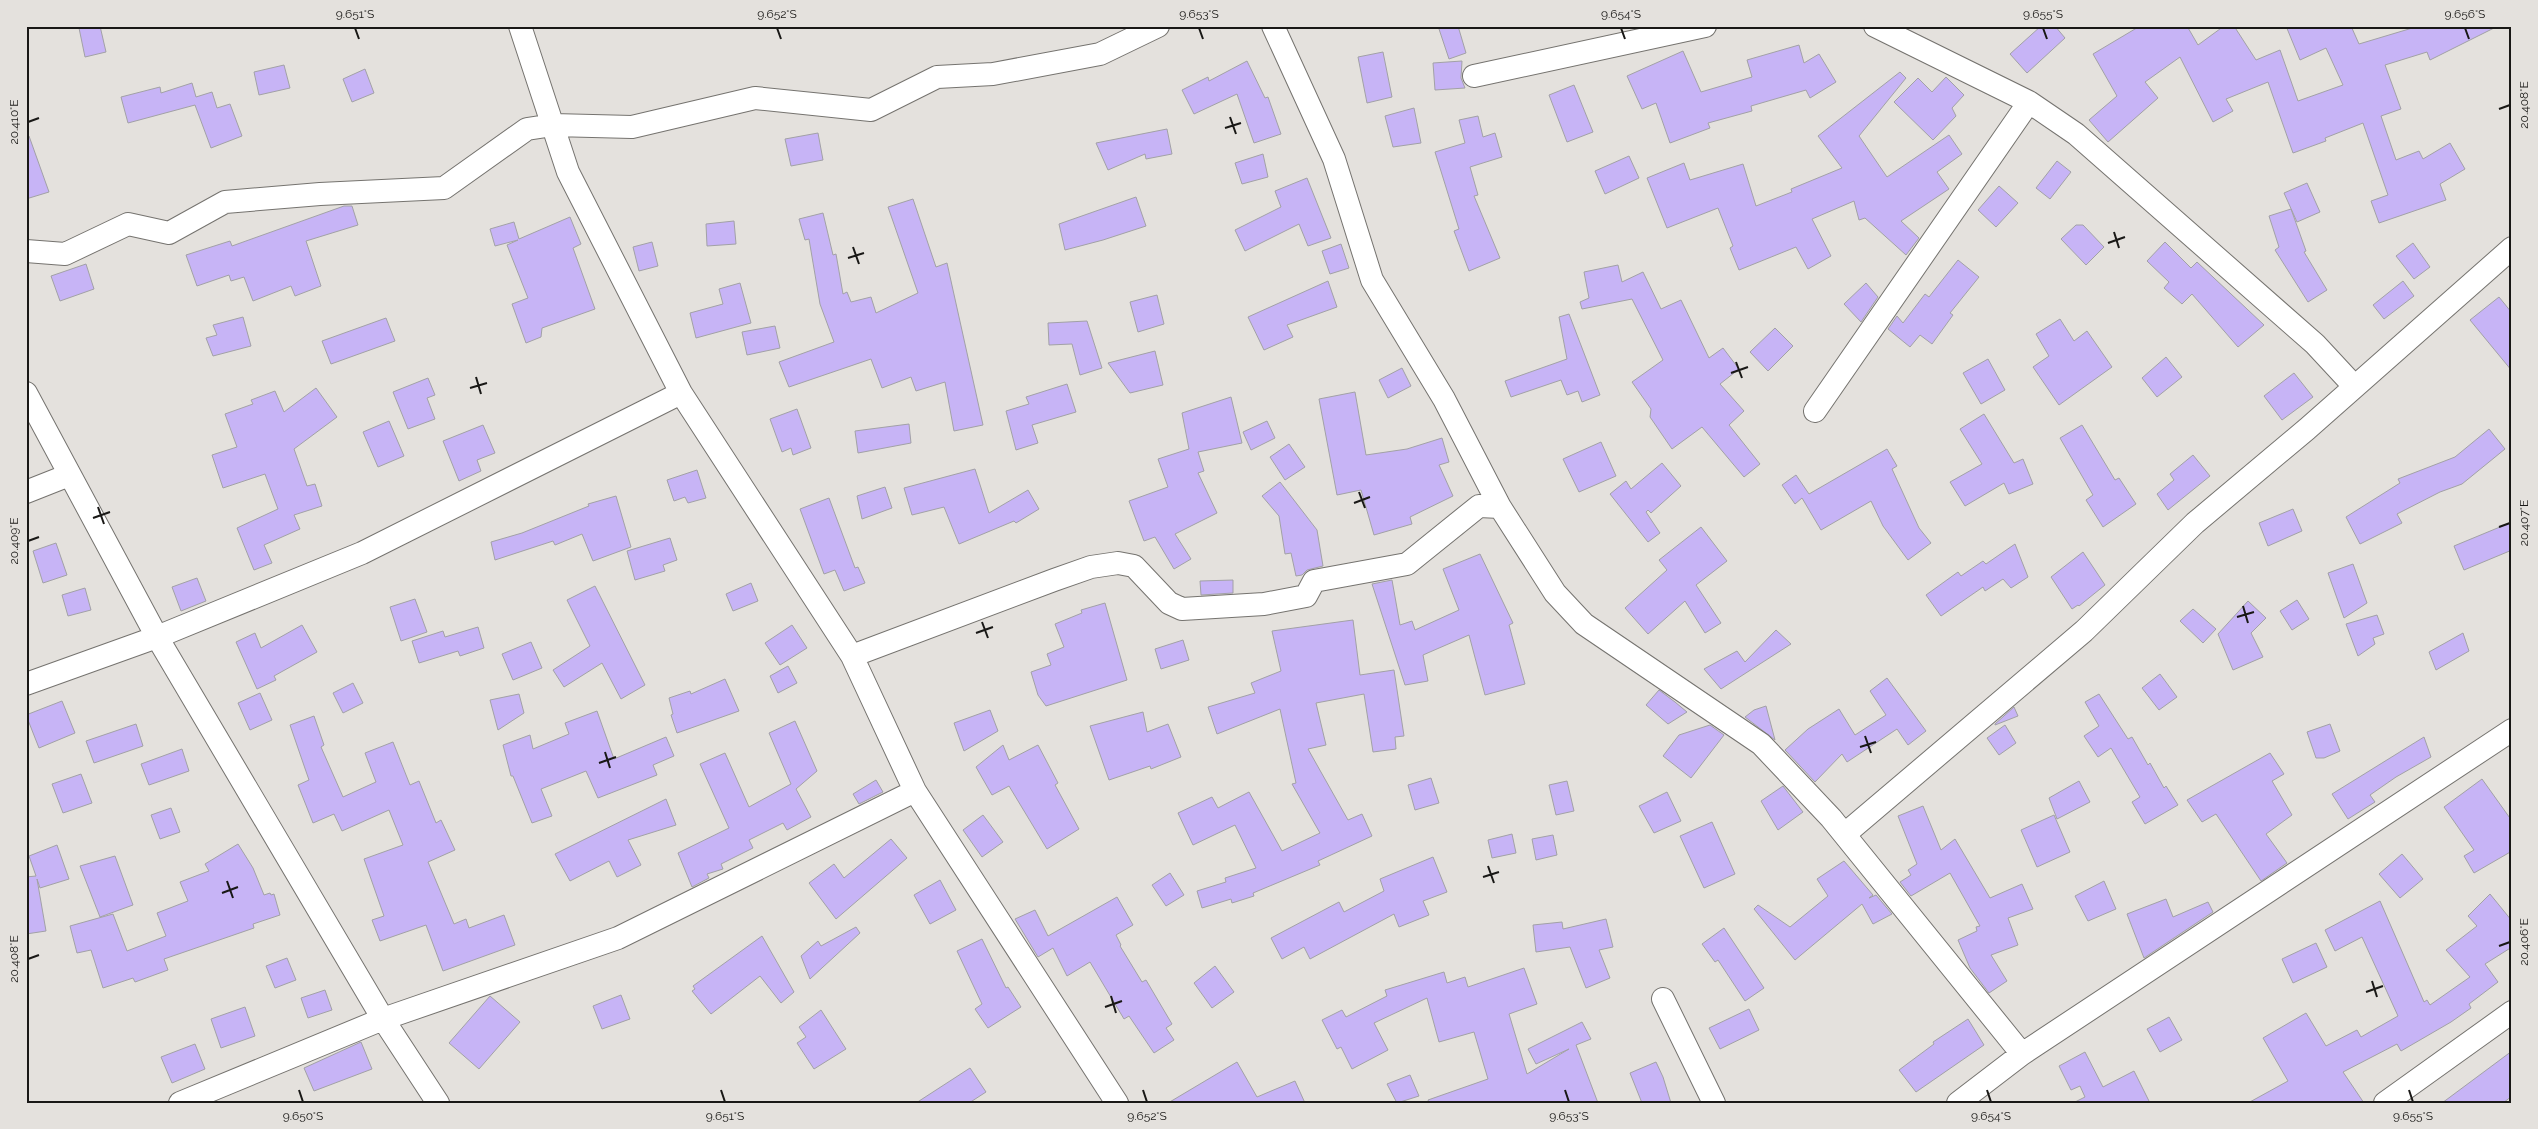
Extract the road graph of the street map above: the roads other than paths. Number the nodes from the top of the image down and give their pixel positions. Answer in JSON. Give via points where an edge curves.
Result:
{"nodes":[{"id":1,"x":520,"y":26,"type":"edge"},
{"id":2,"x":1158,"y":26,"type":"edge"},
{"id":3,"x":1273,"y":26,"type":"edge"},
{"id":4,"x":1705,"y":26,"type":"edge"},
{"id":5,"x":1875,"y":26,"type":"edge"},
{"id":6,"x":1474,"y":76,"type":"dead end"},
{"id":7,"x":2029,"y":102,"type":"junction"},
{"id":8,"x":553,"y":125,"type":"junction"},
{"id":9,"x":2512,"y":248,"type":"edge"},
{"id":10,"x":26,"y":251,"type":"edge"},
{"id":11,"x":2354,"y":386,"type":"junction"},
{"id":12,"x":26,"y":393,"type":"edge"},
{"id":13,"x":681,"y":393,"type":"junction"},
{"id":14,"x":1814,"y":411,"type":"dead end"},
{"id":15,"x":69,"y":475,"type":"junction"},
{"id":16,"x":26,"y":492,"type":"edge"},
{"id":17,"x":1500,"y":507,"type":"junction"},
{"id":18,"x":157,"y":637,"type":"junction"},
{"id":19,"x":852,"y":656,"type":"junction"},
{"id":20,"x":26,"y":684,"type":"edge"},
{"id":21,"x":2512,"y":730,"type":"edge"},
{"id":22,"x":915,"y":791,"type":"junction"},
{"id":23,"x":1845,"y":834,"type":"junction"},
{"id":24,"x":1663,"y":999,"type":"dead end"},
{"id":25,"x":2512,"y":1012,"type":"edge"},
{"id":26,"x":383,"y":1019,"type":"junction"},
{"id":27,"x":2022,"y":1054,"type":"junction"},
{"id":28,"x":180,"y":1103,"type":"edge"},
{"id":29,"x":438,"y":1103,"type":"edge"},
{"id":30,"x":1118,"y":1103,"type":"edge"},
{"id":31,"x":1714,"y":1103,"type":"edge"},
{"id":32,"x":1958,"y":1103,"type":"edge"},
{"id":33,"x":2385,"y":1103,"type":"edge"}],
"edges":[{"from":1,"to":8,"type":"street"},
{"from":2,"to":8,"type":"street","via":[[1100,54],[993,74],[937,77],[871,110],[755,98],[632,127]]},
{"from":3,"to":17,"type":"street","via":[[1334,160],[1372,280],[1444,399]]},
{"from":4,"to":6,"type":"street"},
{"from":5,"to":7,"type":"street"},
{"from":7,"to":11,"type":"street","via":[[2076,134],[2176,220],[2315,344]]},
{"from":7,"to":14,"type":"street"},
{"from":8,"to":10,"type":"street","via":[[527,129],[444,188],[225,202],[169,233],[128,224],[65,254]]},
{"from":8,"to":13,"type":"street","via":[[568,172]]},
{"from":9,"to":11,"type":"street"},
{"from":11,"to":23,"type":"street","via":[[2195,523],[2084,631]]},
{"from":12,"to":15,"type":"street"},
{"from":13,"to":18,"type":"street","via":[[362,553]]},
{"from":13,"to":19,"type":"street"},
{"from":15,"to":16,"type":"street"},
{"from":15,"to":18,"type":"street"},
{"from":17,"to":19,"type":"street","via":[[1479,506],[1407,564],[1314,581],[1306,596],[1264,604],[1182,610],[1169,603],[1134,566],[1118,563],[1091,567]]},
{"from":17,"to":23,"type":"street","via":[[1555,593],[1584,624],[1761,744]]},
{"from":18,"to":20,"type":"street"},
{"from":18,"to":26,"type":"street"},
{"from":19,"to":22,"type":"street"},
{"from":21,"to":27,"type":"street"},
{"from":22,"to":26,"type":"street","via":[[618,938]]},
{"from":22,"to":30,"type":"street"},
{"from":23,"to":27,"type":"street"},
{"from":24,"to":31,"type":"street"},
{"from":25,"to":33,"type":"street"},
{"from":26,"to":28,"type":"street"},
{"from":26,"to":29,"type":"street"},
{"from":27,"to":32,"type":"street"}]}
